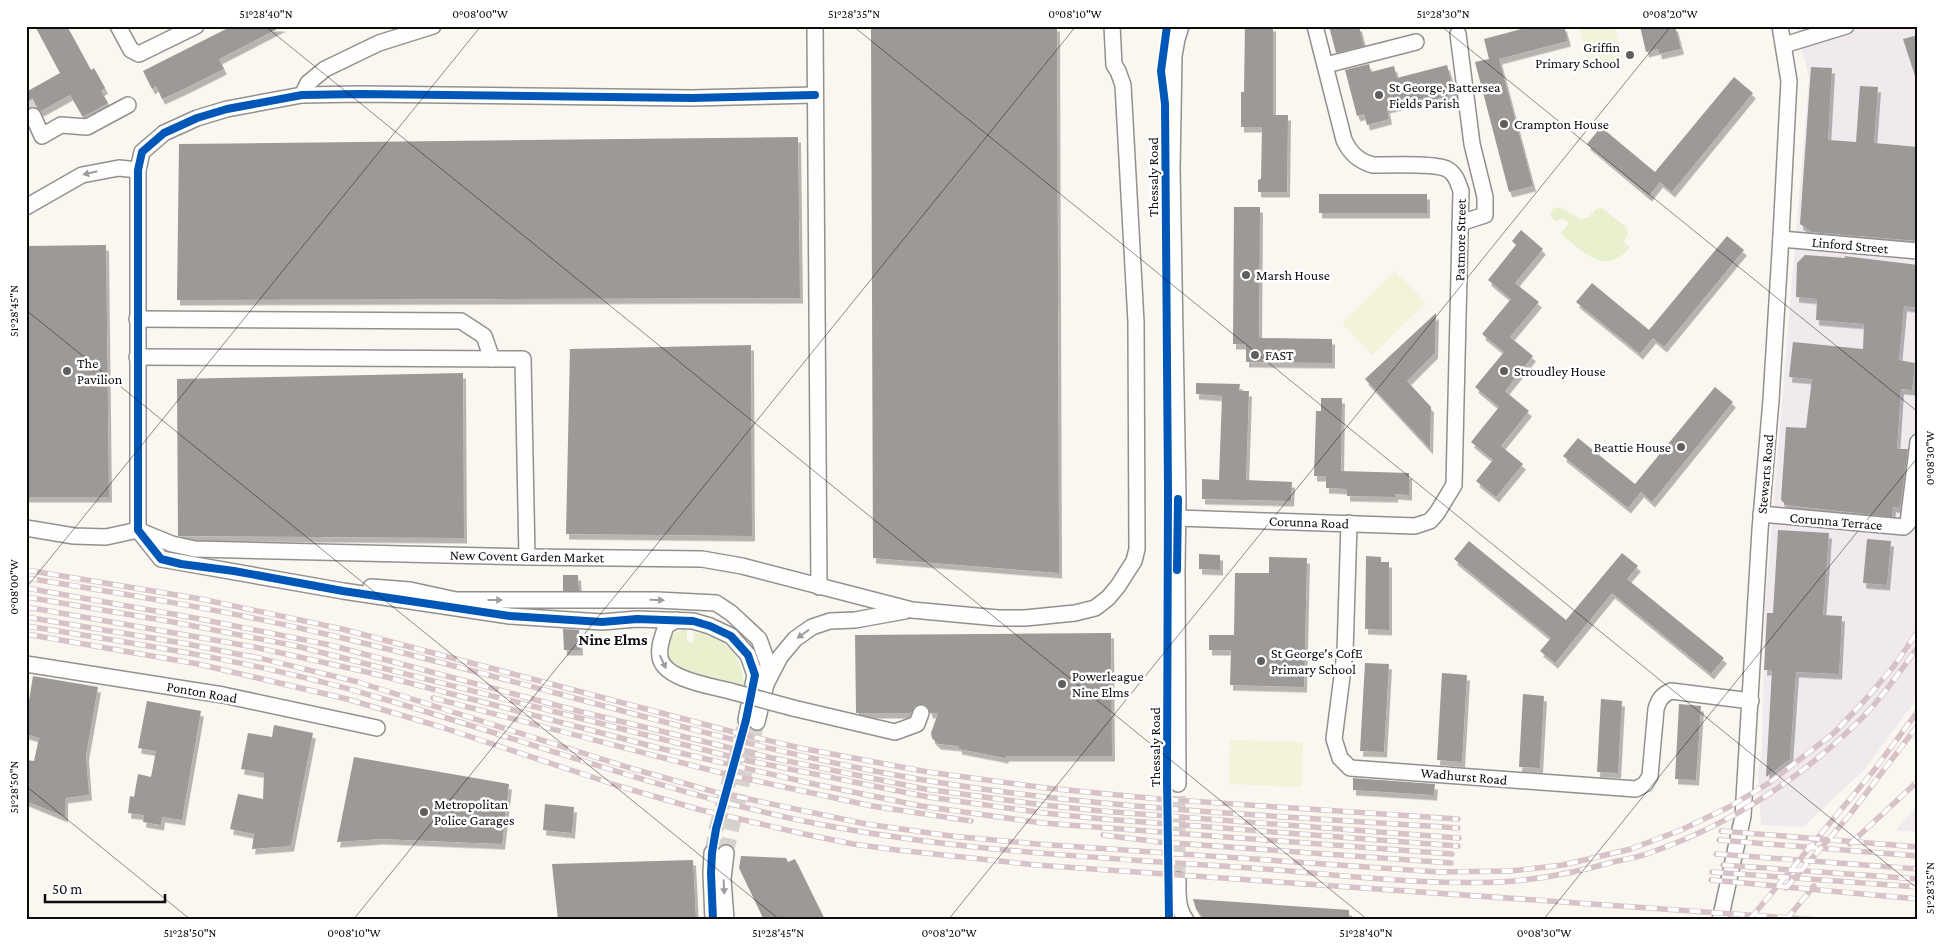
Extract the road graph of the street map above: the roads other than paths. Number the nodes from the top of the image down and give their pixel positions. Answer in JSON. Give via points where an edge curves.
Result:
{"nodes":[{"id":1,"x":118,"y":26,"type":"edge"},
{"id":2,"x":196,"y":26,"type":"edge"},
{"id":3,"x":433,"y":26,"type":"edge"},
{"id":4,"x":815,"y":26,"type":"edge"},
{"id":5,"x":1112,"y":26,"type":"edge"},
{"id":6,"x":1181,"y":26,"type":"edge"},
{"id":7,"x":1315,"y":26,"type":"edge"},
{"id":8,"x":1780,"y":26,"type":"edge"},
{"id":9,"x":1846,"y":26,"type":"edge"},
{"id":10,"x":1458,"y":34,"type":"dead end"},
{"id":11,"x":1416,"y":42,"type":"dead end"},
{"id":12,"x":1784,"y":45,"type":"junction"},
{"id":13,"x":1326,"y":65,"type":"junction"},
{"id":14,"x":815,"y":95,"type":"junction"},
{"id":15,"x":302,"y":96,"type":"junction"},
{"id":16,"x":128,"y":106,"type":"dead end"},
{"id":17,"x":33,"y":116,"type":"tunnel mouth"},
{"id":18,"x":138,"y":170,"type":"junction"},
{"id":19,"x":26,"y":207,"type":"edge"},
{"id":20,"x":1460,"y":223,"type":"junction"},
{"id":21,"x":1781,"y":239,"type":"junction"},
{"id":22,"x":1918,"y":251,"type":"edge"},
{"id":23,"x":137,"y":319,"type":"junction"},
{"id":24,"x":137,"y":357,"type":"junction"},
{"id":25,"x":492,"y":359,"type":"junction"},
{"id":26,"x":1918,"y":442,"type":"edge"},
{"id":27,"x":1437,"y":513,"type":"joint"},
{"id":28,"x":1761,"y":514,"type":"junction"},
{"id":29,"x":1177,"y":518,"type":"junction"},
{"id":30,"x":1349,"y":523,"type":"junction"},
{"id":31,"x":26,"y":528,"type":"edge"},
{"id":32,"x":138,"y":530,"type":"junction"},
{"id":33,"x":528,"y":557,"type":"junction"},
{"id":34,"x":819,"y":586,"type":"junction"},
{"id":35,"x":344,"y":591,"type":"junction"},
{"id":36,"x":912,"y":610,"type":"junction"},
{"id":37,"x":676,"y":620,"type":"junction"},
{"id":38,"x":26,"y":664,"type":"edge"},
{"id":39,"x":766,"y":684,"type":"junction"},
{"id":40,"x":1751,"y":701,"type":"junction"},
{"id":41,"x":921,"y":713,"type":"dead end"},
{"id":42,"x":377,"y":728,"type":"dead end"},
{"id":43,"x":1178,"y":784,"type":"tunnel mouth"},
{"id":44,"x":1178,"y":880,"type":"tunnel mouth"},
{"id":45,"x":713,"y":920,"type":"edge"},
{"id":46,"x":726,"y":920,"type":"edge"},
{"id":47,"x":1186,"y":920,"type":"edge"},
{"id":48,"x":1720,"y":920,"type":"edge"}],
"edges":[{"from":1,"to":2,"type":"street","via":[[131,50],[139,54]]},
{"from":3,"to":15,"type":"street","via":[[379,43],[325,69],[308,83]]},
{"from":4,"to":14,"type":"street"},
{"from":5,"to":36,"type":"street","name":"New Covent Garden Market","via":[[1114,65],[1123,84],[1136,322],[1137,548],[1134,561],[1108,598],[1095,608],[1075,613],[998,618]]},
{"from":6,"to":29,"type":"street","name":"Thessaly Road","via":[[1174,56],[1172,169]]},
{"from":7,"to":13,"type":"street","name":"Patmore Street"},
{"from":8,"to":12,"type":"street","name":"Stewarts Road"},
{"from":9,"to":12,"type":"street"},
{"from":10,"to":20,"type":"street","via":[[1472,144],[1485,197],[1485,215]]},
{"from":11,"to":13,"type":"street"},
{"from":12,"to":21,"type":"street","name":"Stewarts Road","via":[[1788,81]]},
{"from":13,"to":20,"type":"street","name":"Patmore Street","via":[[1349,150],[1364,162],[1373,164],[1447,169],[1457,178],[1461,191]]},
{"from":14,"to":15,"type":"street","via":[[692,98]]},
{"from":14,"to":34,"type":"street"},
{"from":15,"to":18,"type":"street","via":[[226,109],[197,118],[164,133],[142,152]]},
{"from":16,"to":17,"type":"street","via":[[87,127],[61,125],[42,136]]},
{"from":18,"to":19,"type":"street","one_way":true,"via":[[119,168],[82,175]]},
{"from":18,"to":23,"type":"street"},
{"from":20,"to":27,"type":"street","name":"Patmore Street","via":[[1454,485]]},
{"from":21,"to":22,"type":"street","name":"Linford Street"},
{"from":21,"to":28,"type":"street","name":"Stewarts Road"},
{"from":23,"to":24,"type":"street"},
{"from":23,"to":25,"type":"street","via":[[461,321],[484,336]]},
{"from":24,"to":25,"type":"street"},
{"from":24,"to":32,"type":"street"},
{"from":25,"to":33,"type":"street","via":[[522,359]]},
{"from":26,"to":28,"type":"street","name":"Corunna Terrace","via":[[1908,523],[1904,527]]},
{"from":27,"to":30,"type":"street","name":"Corunna Road","via":[[1430,521],[1415,526]]},
{"from":28,"to":40,"type":"street","name":"Stewarts Road"},
{"from":29,"to":30,"type":"street","name":"Corunna Road"},
{"from":29,"to":43,"type":"street","name":"Thessaly Road"},
{"from":30,"to":40,"type":"street","name":"Wadhurst Road","via":[[1345,653],[1334,738],[1340,758],[1350,768],[1636,789],[1650,776],[1656,709],[1663,694],[1671,691]]},
{"from":31,"to":32,"type":"street","via":[[74,536],[106,537]]},
{"from":32,"to":33,"type":"street","name":"New Covent Garden Market","via":[[172,544],[195,549]]},
{"from":32,"to":35,"type":"street","via":[[161,559]]},
{"from":33,"to":34,"type":"street","name":"New Covent Garden Market","via":[[702,559]]},
{"from":34,"to":36,"type":"street","name":"New Covent Garden Market"},
{"from":35,"to":37,"type":"street","via":[[519,617],[602,622]]},
{"from":35,"to":39,"type":"street","one_way":true,"via":[[358,586],[410,590],[456,600],[716,603],[759,640],[768,664]]},
{"from":36,"to":39,"type":"street","name":"New Covent Garden Market","one_way":true,"via":[[830,621],[812,627],[795,639],[780,657]]},
{"from":37,"to":39,"type":"street","name":"New Covent Garden Market","via":[[693,621],[731,636],[748,655],[755,675],[752,721]]},
{"from":37,"to":41,"type":"street","one_way":true,"bridge":true,"via":[[666,626],[660,659],[668,671],[682,678],[895,732],[916,724]]},
{"from":38,"to":42,"type":"street","name":"Ponton Road","via":[[224,694]]},
{"from":40,"to":48,"type":"street","name":"Stewarts Road","via":[[1743,816]]},
{"from":44,"to":47,"type":"street","via":[[1180,911]]},
{"from":45,"to":46,"type":"street","one_way":true,"via":[[711,873],[719,853]]}]}
